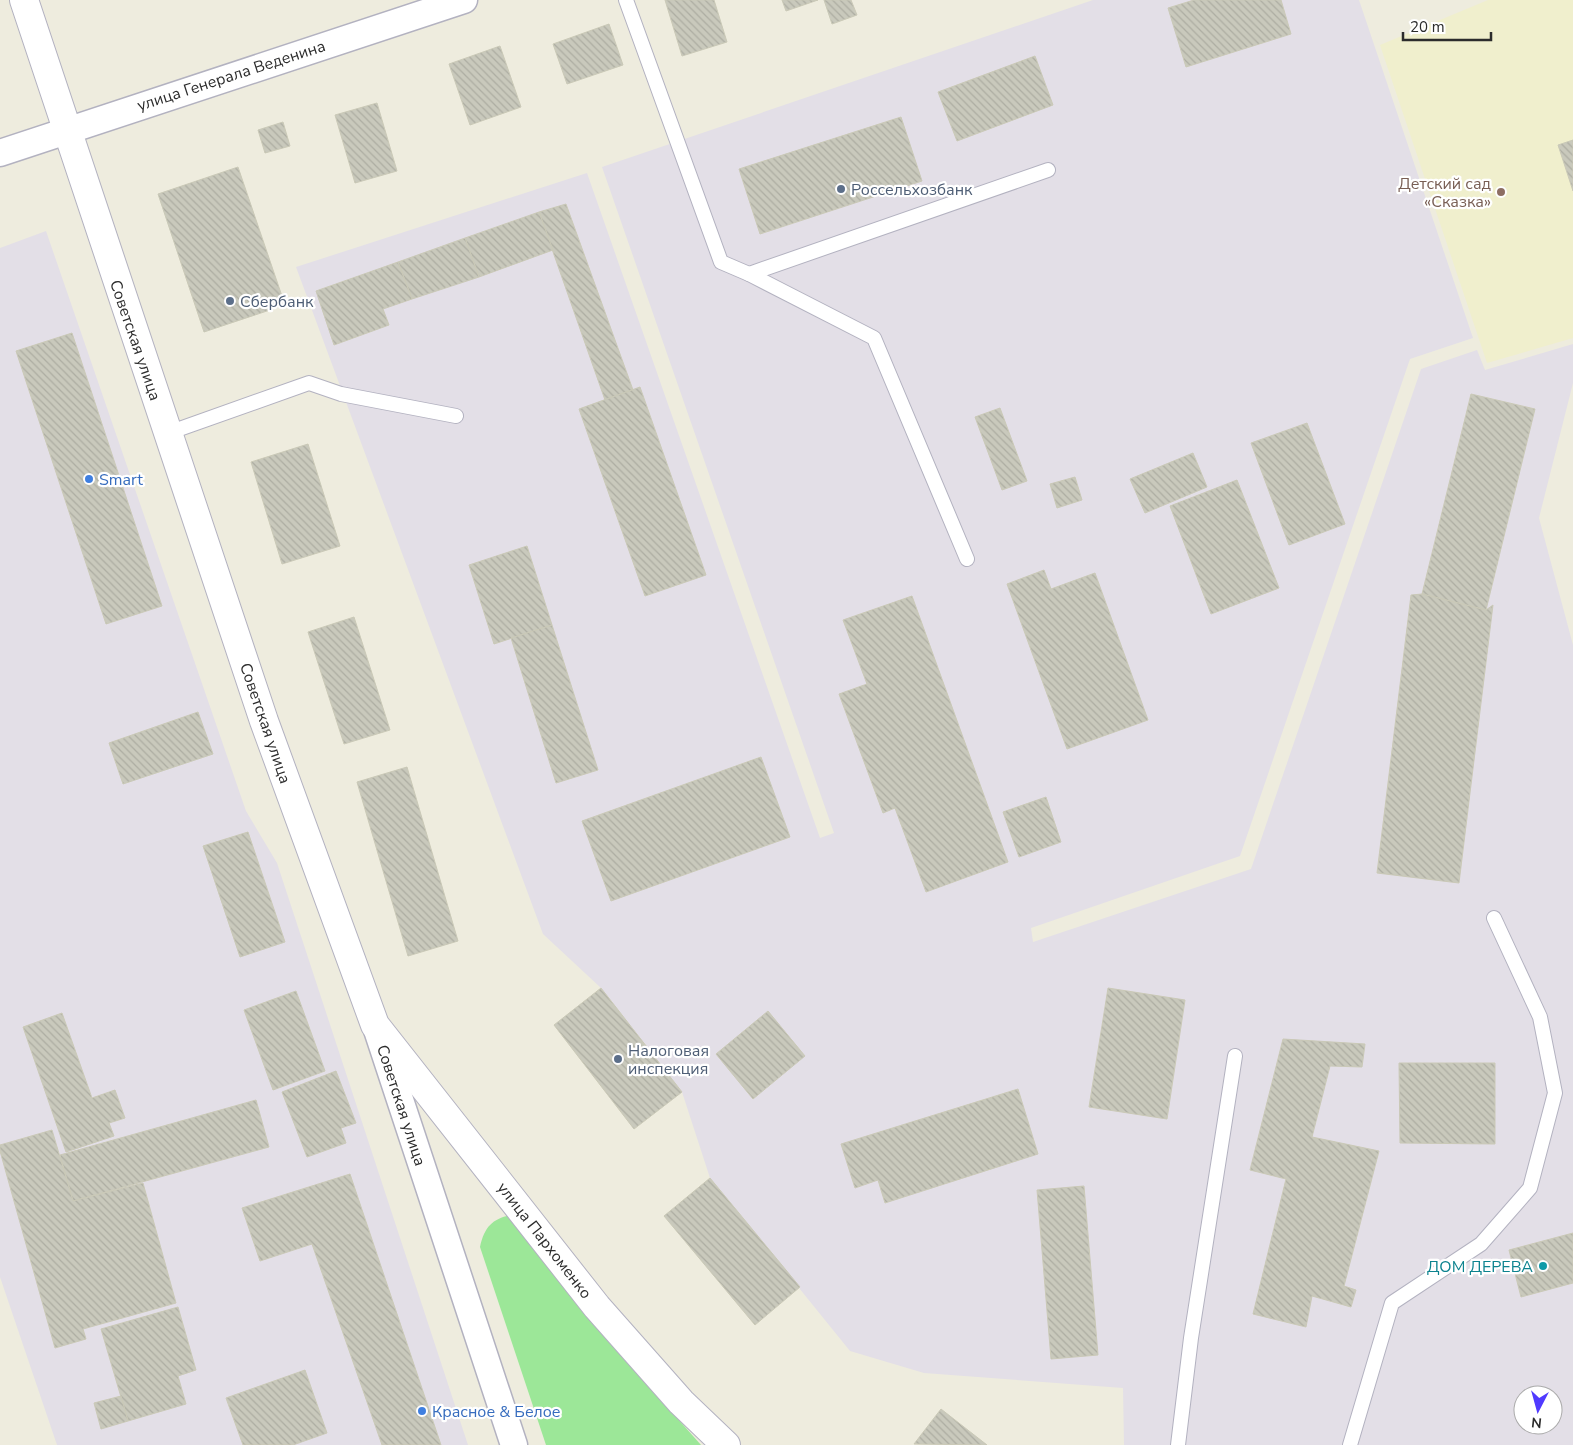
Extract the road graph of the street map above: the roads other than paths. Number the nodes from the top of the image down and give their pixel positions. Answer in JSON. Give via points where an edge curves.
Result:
{"nodes":[{"id":1,"x":24,"y":0,"type":"edge"},
{"id":2,"x":464,"y":0,"type":"edge"},
{"id":3,"x":626,"y":0,"type":"edge"},
{"id":4,"x":67,"y":130,"type":"junction"},
{"id":5,"x":0,"y":153,"type":"edge"},
{"id":6,"x":1048,"y":170,"type":"dead end"},
{"id":7,"x":749,"y":274,"type":"junction"},
{"id":8,"x":456,"y":416,"type":"dead end"},
{"id":9,"x":168,"y":433,"type":"junction"},
{"id":10,"x":967,"y":558,"type":"dead end"},
{"id":11,"x":1494,"y":918,"type":"dead end"},
{"id":12,"x":376,"y":1025,"type":"junction"},
{"id":13,"x":1235,"y":1056,"type":"dead end"},
{"id":14,"x":514,"y":1445,"type":"edge"},
{"id":15,"x":726,"y":1445,"type":"edge"},
{"id":16,"x":1178,"y":1445,"type":"edge"},
{"id":17,"x":1350,"y":1445,"type":"edge"}],
"edges":[{"from":1,"to":4,"type":"street","name":"Советская улица"},
{"from":2,"to":4,"type":"street","name":"улица Генерала Веденина"},
{"from":3,"to":7,"type":"lane","via":[[721,262]]},
{"from":4,"to":5,"type":"street","name":"улица Генерала Веденина"},
{"from":4,"to":9,"type":"street","name":"Советская улица"},
{"from":6,"to":7,"type":"lane"},
{"from":7,"to":10,"type":"lane","via":[[874,338]]},
{"from":8,"to":9,"type":"lane","via":[[341,394],[309,384]]},
{"from":9,"to":12,"type":"street","name":"Советская улица","via":[[264,721]]},
{"from":11,"to":17,"type":"lane","via":[[1540,1017],[1555,1093],[1530,1188],[1481,1244],[1392,1303]]},
{"from":12,"to":14,"type":"street","name":"Советская улица"},
{"from":12,"to":15,"type":"street","name":"улица Пархоменко","via":[[598,1307],[681,1402]]},
{"from":13,"to":16,"type":"lane"}]}
